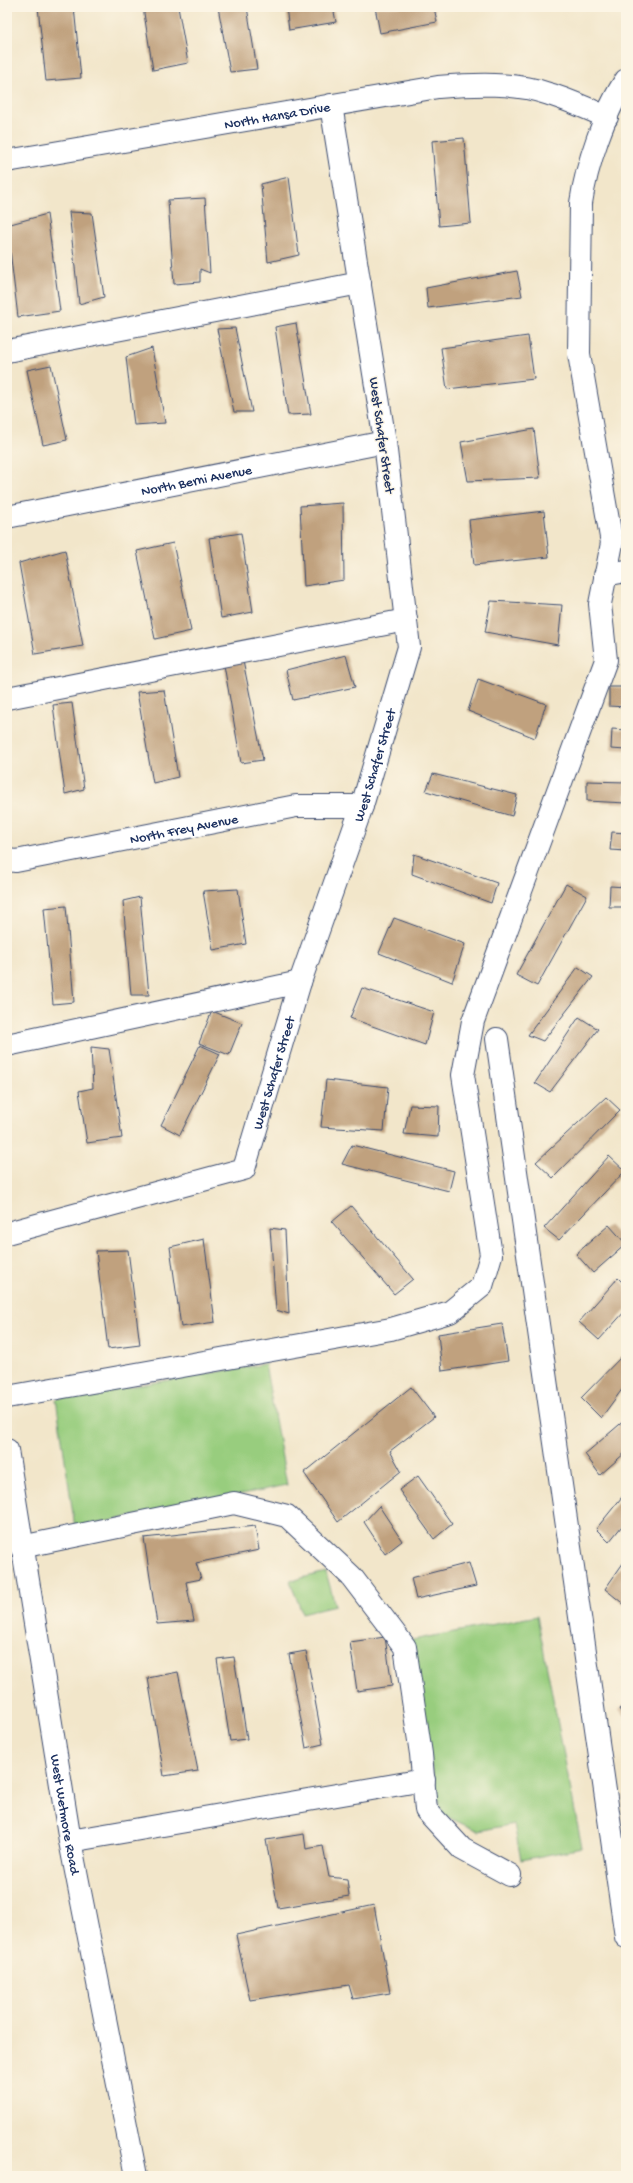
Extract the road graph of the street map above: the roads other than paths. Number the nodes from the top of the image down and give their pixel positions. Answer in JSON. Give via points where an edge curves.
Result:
{"nodes":[{"id":1,"x":626,"y":80,"type":"edge"},
{"id":2,"x":331,"y":105,"type":"junction"},
{"id":3,"x":607,"y":117,"type":"junction"},
{"id":4,"x":7,"y":161,"type":"edge"},
{"id":5,"x":360,"y":282,"type":"junction"},
{"id":6,"x":7,"y":351,"type":"edge"},
{"id":7,"x":385,"y":442,"type":"junction"},
{"id":8,"x":7,"y":517,"type":"edge"},
{"id":9,"x":626,"y":571,"type":"edge"},
{"id":10,"x":605,"y":575,"type":"junction"},
{"id":11,"x":406,"y":620,"type":"junction"},
{"id":12,"x":7,"y":698,"type":"edge"},
{"id":13,"x":362,"y":806,"type":"junction"},
{"id":14,"x":7,"y":860,"type":"edge"},
{"id":15,"x":300,"y":982,"type":"junction"},
{"id":16,"x":497,"y":1039,"type":"dead end"},
{"id":17,"x":7,"y":1045,"type":"edge"},
{"id":18,"x":7,"y":1233,"type":"edge"},
{"id":19,"x":7,"y":1398,"type":"edge"},
{"id":20,"x":8,"y":1458,"type":"edge"},
{"id":21,"x":21,"y":1547,"type":"junction"},
{"id":22,"x":424,"y":1780,"type":"junction"},
{"id":23,"x":70,"y":1841,"type":"junction"},
{"id":24,"x":510,"y":1875,"type":"dead end"},
{"id":25,"x":626,"y":1937,"type":"edge"},
{"id":26,"x":136,"y":2176,"type":"edge"}],
"edges":[{"from":1,"to":3,"type":"street"},
{"from":2,"to":3,"type":"street","name":"North Hansa Drive","via":[[438,87],[503,86],[548,93]]},
{"from":2,"to":4,"type":"street","name":"North Hansa Drive"},
{"from":2,"to":5,"type":"street","name":"West Schafer Street"},
{"from":3,"to":10,"type":"street","via":[[584,184],[581,203],[579,354],[612,543]]},
{"from":5,"to":6,"type":"street"},
{"from":5,"to":7,"type":"street","name":"West Schafer Street"},
{"from":7,"to":8,"type":"street","name":"North Berni Avenue"},
{"from":7,"to":11,"type":"street","name":"West Schafer Street"},
{"from":9,"to":10,"type":"street"},
{"from":10,"to":19,"type":"street","via":[[600,604],[606,660],[473,1021],[463,1075],[491,1255],[482,1286],[450,1312],[391,1329]]},
{"from":11,"to":12,"type":"street"},
{"from":11,"to":13,"type":"street","name":"West Schafer Street","via":[[409,647]]},
{"from":13,"to":14,"type":"street","name":"North Frey Avenue","via":[[296,806],[16,861]]},
{"from":13,"to":15,"type":"street","name":"West Schafer Street"},
{"from":15,"to":17,"type":"street"},
{"from":15,"to":18,"type":"street","name":"West Schafer Street","via":[[244,1169]]},
{"from":16,"to":25,"type":"street"},
{"from":20,"to":21,"type":"street","name":"West Wetmore Road"},
{"from":21,"to":22,"type":"street","via":[[234,1503],[287,1516],[351,1576],[405,1647]]},
{"from":21,"to":23,"type":"street","name":"West Wetmore Road"},
{"from":22,"to":23,"type":"street"},
{"from":22,"to":24,"type":"street","via":[[426,1810],[462,1849]]},
{"from":23,"to":26,"type":"street","name":"West Wetmore Road"}]}
